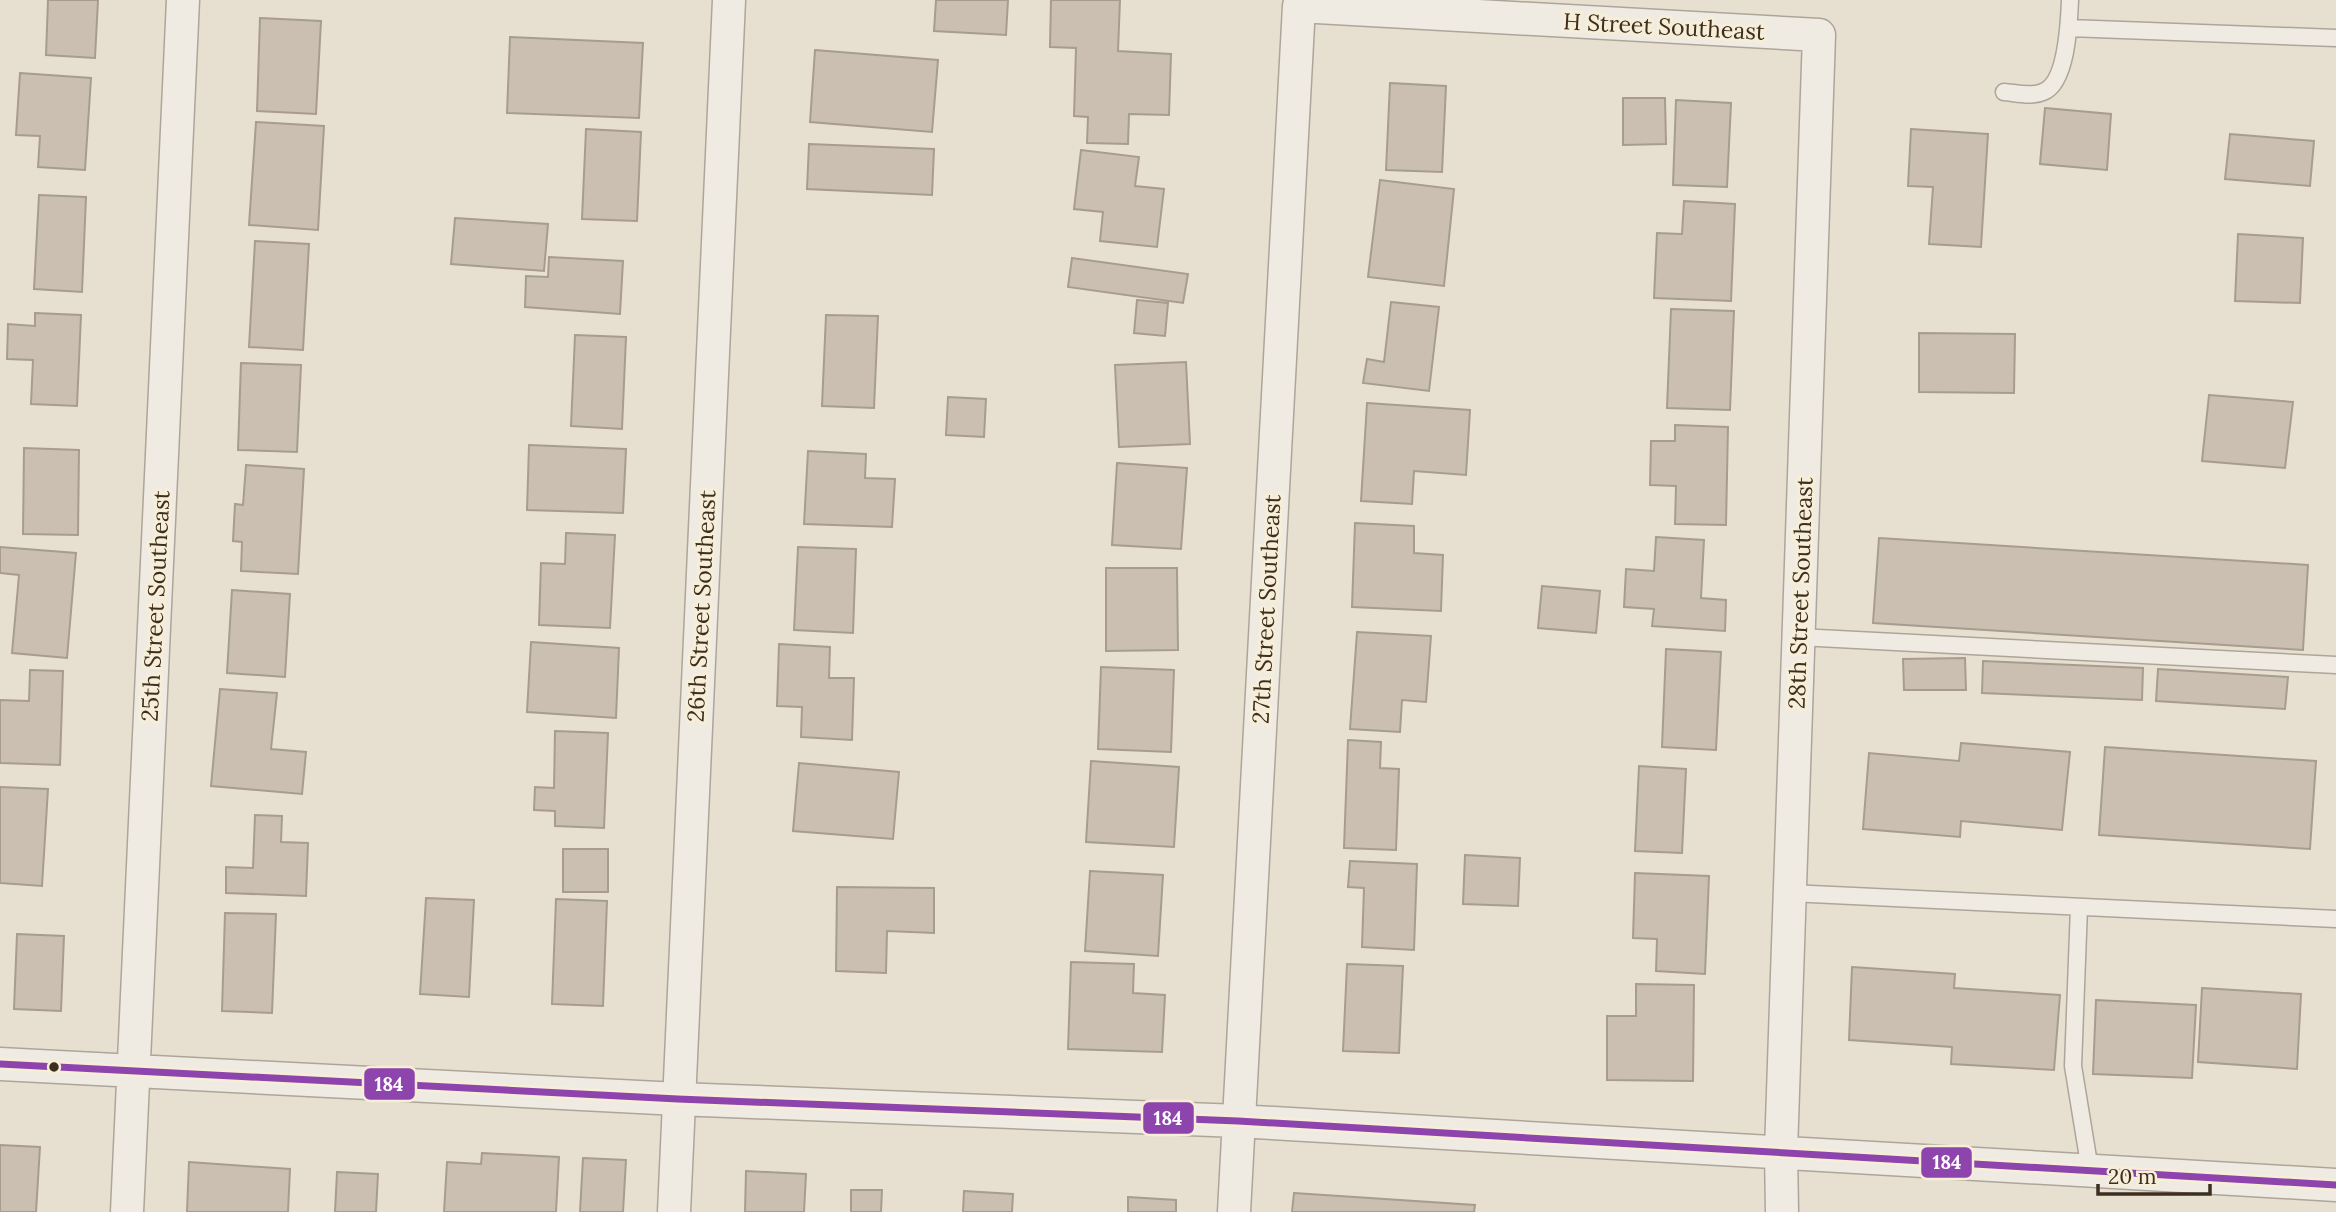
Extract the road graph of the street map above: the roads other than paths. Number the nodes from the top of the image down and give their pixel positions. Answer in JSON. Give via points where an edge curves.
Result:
{"nodes":[{"id":1,"x":183,"y":0,"type":"edge"},
{"id":2,"x":729,"y":0,"type":"edge"},
{"id":3,"x":2070,"y":0,"type":"edge"},
{"id":4,"x":1299,"y":6,"type":"joint"},
{"id":5,"x":2069,"y":28,"type":"junction"},
{"id":6,"x":1819,"y":35,"type":"joint"},
{"id":7,"x":2336,"y":38,"type":"edge"},
{"id":8,"x":2004,"y":92,"type":"dead end"},
{"id":9,"x":1799,"y":637,"type":"junction"},
{"id":10,"x":2336,"y":665,"type":"edge"},
{"id":11,"x":1790,"y":893,"type":"junction"},
{"id":12,"x":2079,"y":907,"type":"junction"},
{"id":13,"x":2336,"y":919,"type":"edge"},
{"id":14,"x":0,"y":1064,"type":"edge"},
{"id":15,"x":134,"y":1071,"type":"junction"},
{"id":16,"x":678,"y":1099,"type":"junction"},
{"id":17,"x":1238,"y":1121,"type":"junction"},
{"id":18,"x":1781,"y":1151,"type":"junction"},
{"id":19,"x":2090,"y":1170,"type":"junction"},
{"id":20,"x":2336,"y":1185,"type":"edge"},
{"id":21,"x":127,"y":1212,"type":"edge"},
{"id":22,"x":674,"y":1212,"type":"edge"},
{"id":23,"x":1234,"y":1212,"type":"edge"},
{"id":24,"x":1782,"y":1212,"type":"edge"}],
"edges":[{"from":1,"to":15,"type":"street","name":"25th Street Southeast"},
{"from":2,"to":16,"type":"street","name":"26th Street Southeast"},
{"from":3,"to":5,"type":"lane"},
{"from":4,"to":6,"type":"street","name":"H Street Southeast"},
{"from":4,"to":17,"type":"street","name":"27th Street Southeast"},
{"from":5,"to":7,"type":"lane"},
{"from":5,"to":8,"type":"lane","via":[[2059,74],[2051,88],[2039,94]]},
{"from":6,"to":9,"type":"street","name":"28th Street Southeast"},
{"from":9,"to":10,"type":"lane"},
{"from":9,"to":11,"type":"street","name":"28th Street Southeast"},
{"from":11,"to":12,"type":"lane"},
{"from":11,"to":18,"type":"street","name":"28th Street Southeast"},
{"from":12,"to":13,"type":"lane"},
{"from":12,"to":19,"type":"lane","via":[[2073,1066]]},
{"from":14,"to":15,"type":"street"},
{"from":15,"to":16,"type":"street"},
{"from":15,"to":21,"type":"street","name":"25th Street Southeast"},
{"from":16,"to":17,"type":"street"},
{"from":16,"to":22,"type":"street","name":"26th Street Southeast"},
{"from":17,"to":18,"type":"street"},
{"from":17,"to":23,"type":"street","name":"27th Street Southeast"},
{"from":18,"to":19,"type":"street"},
{"from":18,"to":24,"type":"street","name":"28th Street Southeast"},
{"from":19,"to":20,"type":"street"}]}
